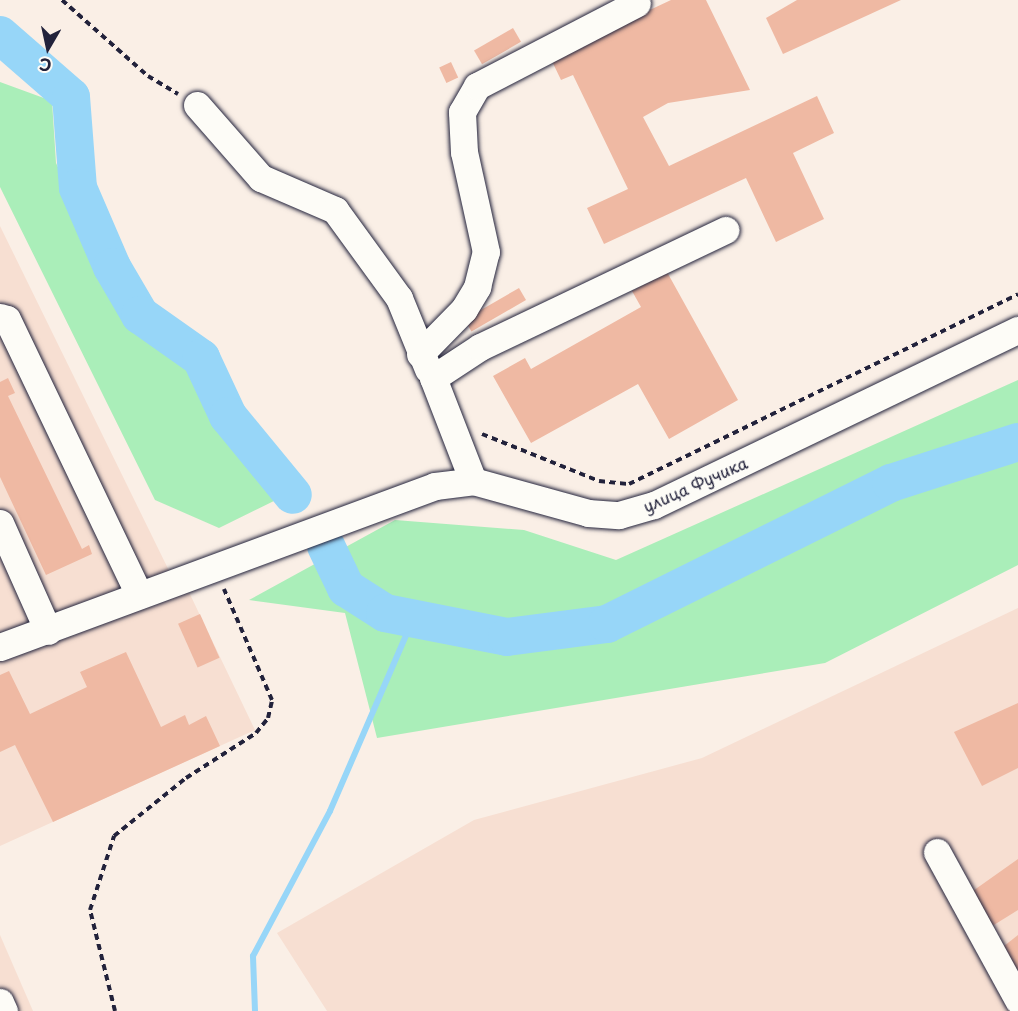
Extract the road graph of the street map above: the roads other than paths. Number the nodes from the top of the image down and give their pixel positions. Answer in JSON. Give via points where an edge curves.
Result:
{"nodes":[{"id":1,"x":637,"y":3,"type":"dead end"},
{"id":2,"x":197,"y":105,"type":"road end"},
{"id":3,"x":725,"y":230,"type":"dead end"},
{"id":4,"x":0,"y":317,"type":"edge"},
{"id":5,"x":1018,"y":330,"type":"edge"},
{"id":6,"x":420,"y":354,"type":"junction"},
{"id":7,"x":433,"y":378,"type":"junction"},
{"id":8,"x":472,"y":481,"type":"junction"},
{"id":9,"x":0,"y":523,"type":"edge"},
{"id":10,"x":139,"y":595,"type":"junction"},
{"id":11,"x":48,"y":631,"type":"junction"},
{"id":12,"x":0,"y":647,"type":"edge"},
{"id":13,"x":937,"y":852,"type":"dead end"},
{"id":14,"x":1018,"y":1000,"type":"edge"},
{"id":15,"x":0,"y":1002,"type":"edge"},
{"id":16,"x":4,"y":1011,"type":"edge"}],
"edges":[{"from":1,"to":6,"type":"street","via":[[477,86],[462,112],[464,152],[486,252],[464,309]]},
{"from":2,"to":6,"type":"street","via":[[261,178],[335,210],[399,298]]},
{"from":3,"to":7,"type":"street","via":[[480,347]]},
{"from":4,"to":10,"type":"street","via":[[7,319]]},
{"from":5,"to":8,"type":"street","name":"улица Фучика","via":[[654,506],[619,515],[588,513]]},
{"from":6,"to":7,"type":"street"},
{"from":7,"to":8,"type":"street"},
{"from":8,"to":10,"type":"street","name":"улица Фучика","via":[[435,486],[355,520]]},
{"from":9,"to":11,"type":"street"},
{"from":10,"to":11,"type":"street","name":"улица Фучика"},
{"from":11,"to":12,"type":"street","name":"улица Фучика"},
{"from":13,"to":14,"type":"street"},
{"from":15,"to":16,"type":"street"}]}
